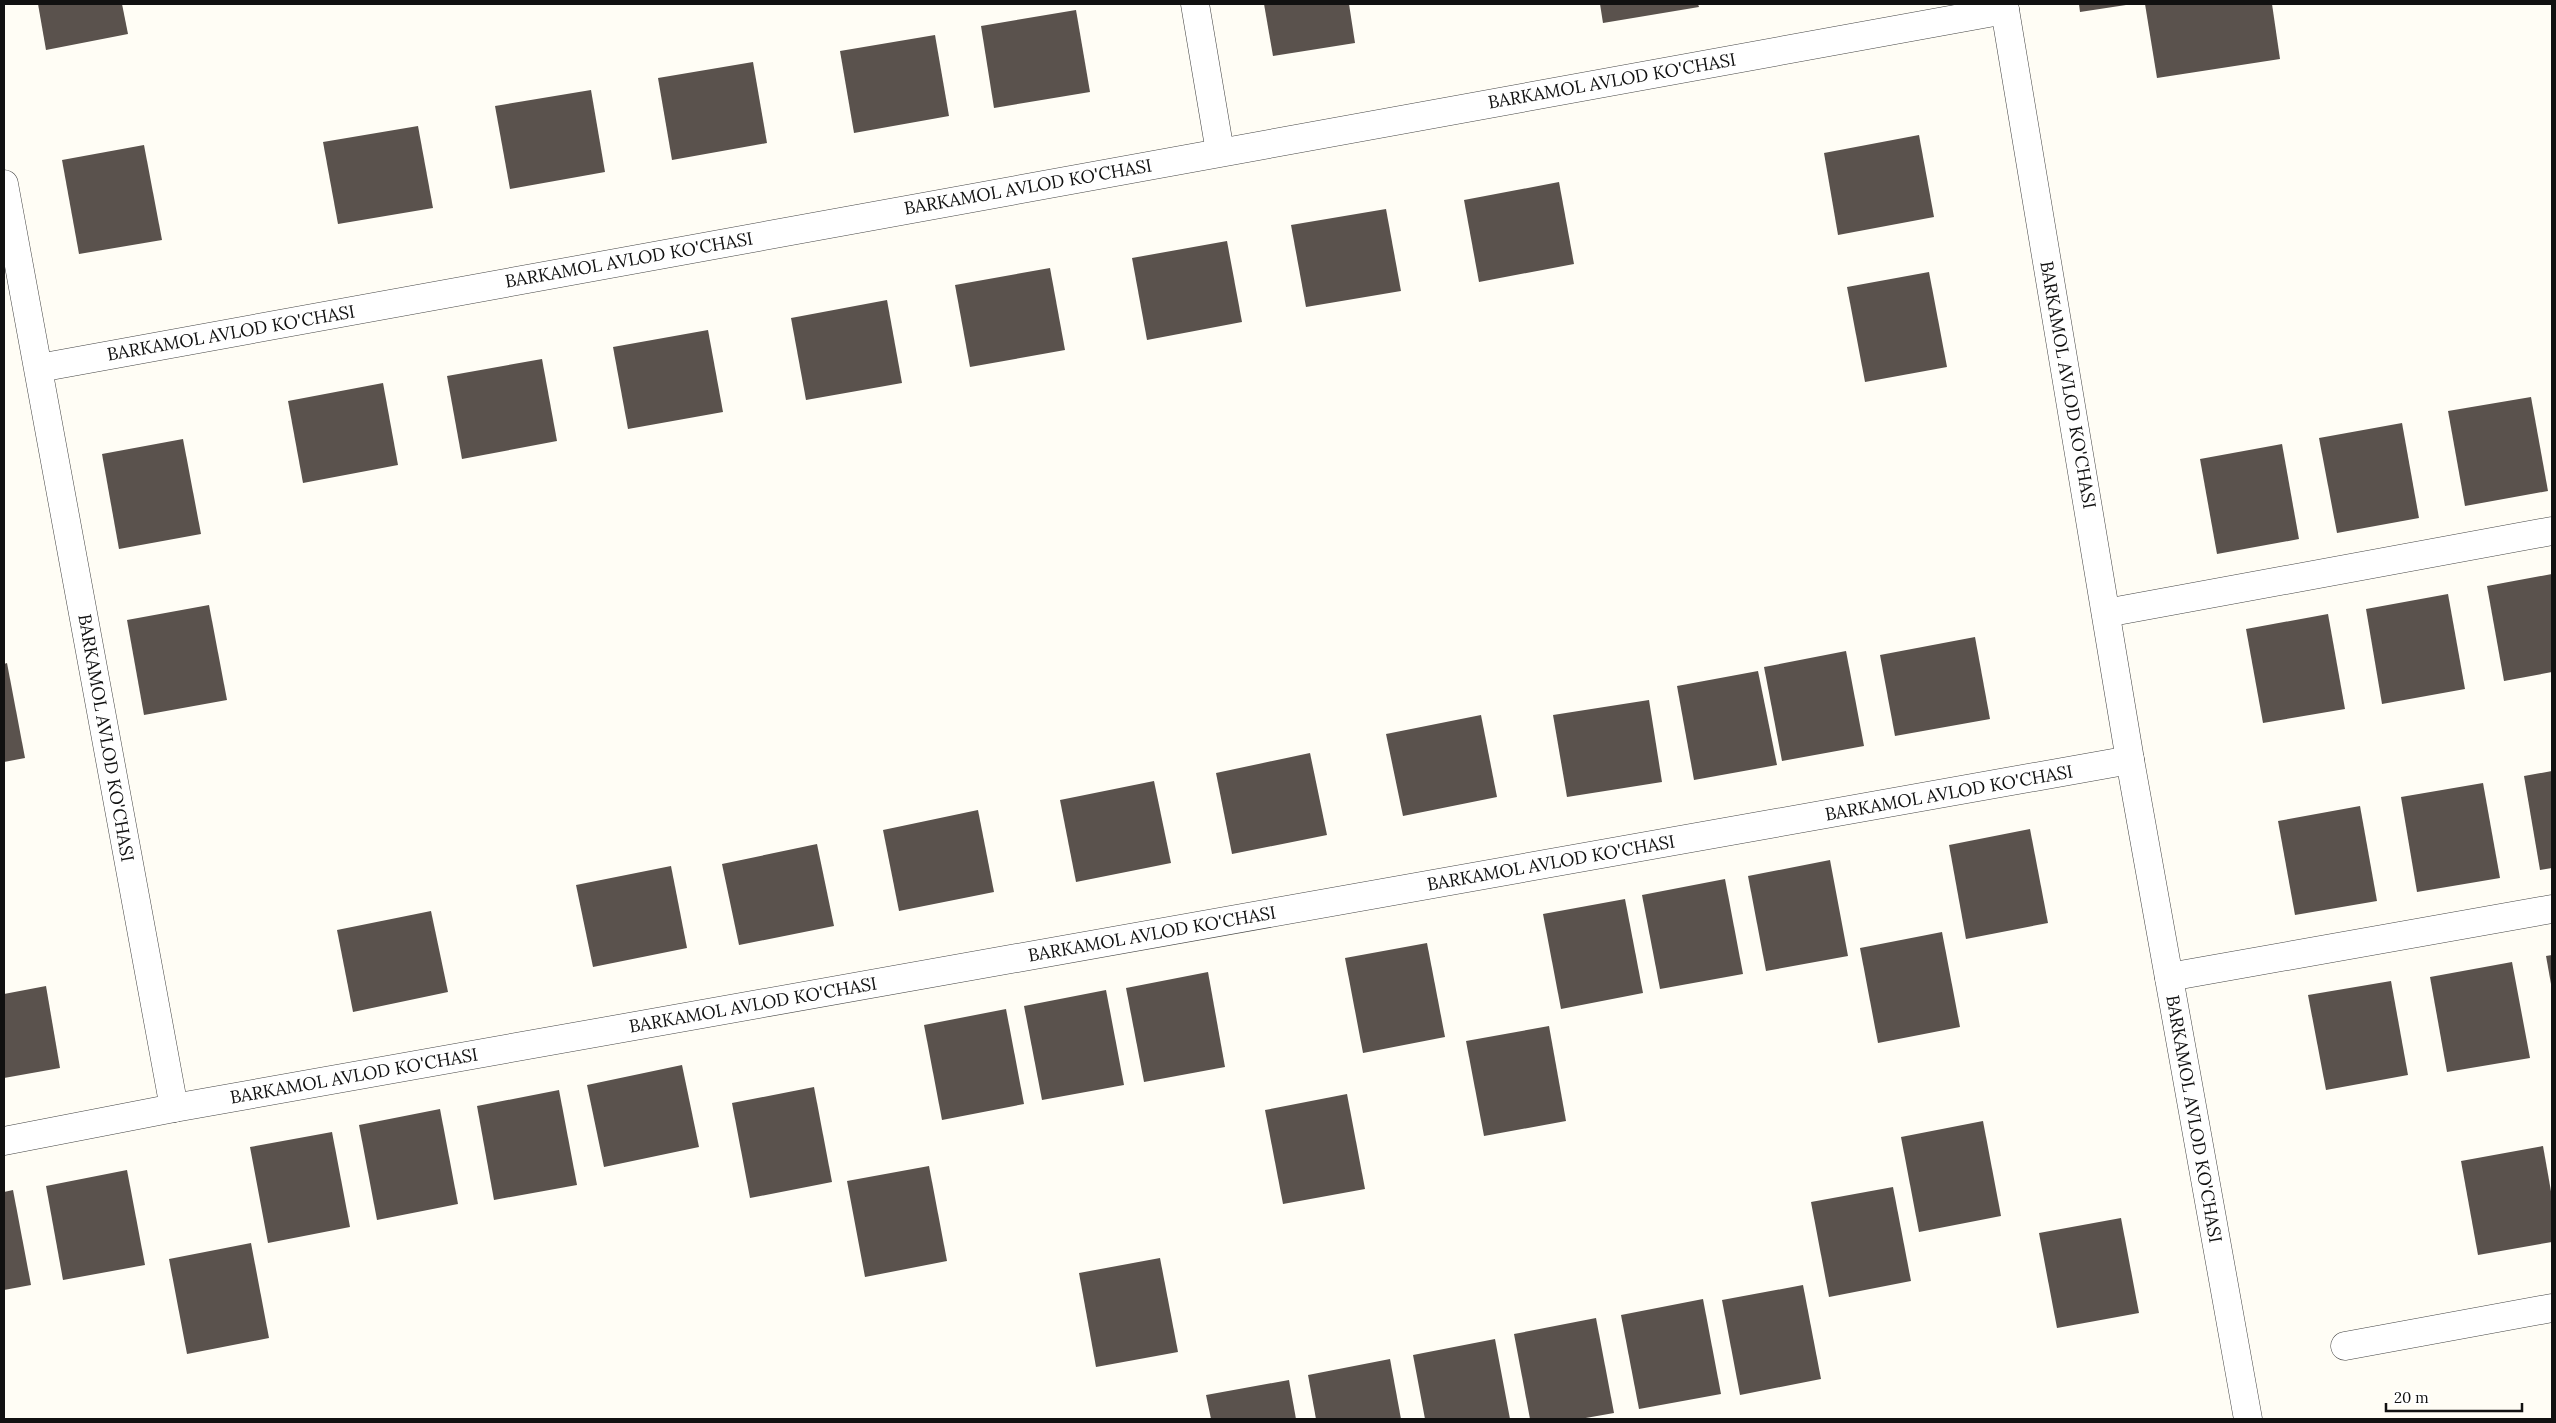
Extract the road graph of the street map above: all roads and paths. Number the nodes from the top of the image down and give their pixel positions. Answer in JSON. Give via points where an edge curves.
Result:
{"nodes":[{"id":1,"x":1195,"y":4,"type":"edge"},
{"id":2,"x":2004,"y":7,"type":"edge"},
{"id":3,"x":1220,"y":152,"type":"junction"},
{"id":4,"x":4,"y":184,"type":"edge"},
{"id":5,"x":39,"y":368,"type":"junction"},
{"id":6,"x":2552,"y":530,"type":"edge"},
{"id":7,"x":2106,"y":613,"type":"junction"},
{"id":8,"x":2130,"y":760,"type":"junction"},
{"id":9,"x":2552,"y":909,"type":"edge"},
{"id":10,"x":2169,"y":978,"type":"junction"},
{"id":11,"x":174,"y":1108,"type":"junction"},
{"id":12,"x":4,"y":1141,"type":"edge"},
{"id":13,"x":2552,"y":1308,"type":"edge"},
{"id":14,"x":2346,"y":1346,"type":"dead end"},
{"id":15,"x":2248,"y":1419,"type":"edge"}],
"edges":[{"from":1,"to":3,"type":"street"},
{"from":2,"to":3,"type":"street","name":"BARKAMOL AVLOD KO'CHASI"},
{"from":2,"to":7,"type":"street","name":"BARKAMOL AVLOD KO'CHASI"},
{"from":3,"to":5,"type":"street","name":"BARKAMOL AVLOD KO'CHASI"},
{"from":4,"to":5,"type":"street","name":"BARKAMOL AVLOD KO'CHASI"},
{"from":5,"to":11,"type":"street","name":"BARKAMOL AVLOD KO'CHASI"},
{"from":6,"to":7,"type":"street"},
{"from":7,"to":8,"type":"street","name":"BARKAMOL AVLOD KO'CHASI"},
{"from":8,"to":10,"type":"street","name":"BARKAMOL AVLOD KO'CHASI"},
{"from":8,"to":11,"type":"street","name":"BARKAMOL AVLOD KO'CHASI"},
{"from":9,"to":10,"type":"street"},
{"from":10,"to":15,"type":"street","name":"BARKAMOL AVLOD KO'CHASI"},
{"from":11,"to":12,"type":"street","name":"BARKAMOL AVLOD KO'CHASI"},
{"from":13,"to":14,"type":"street"}]}
